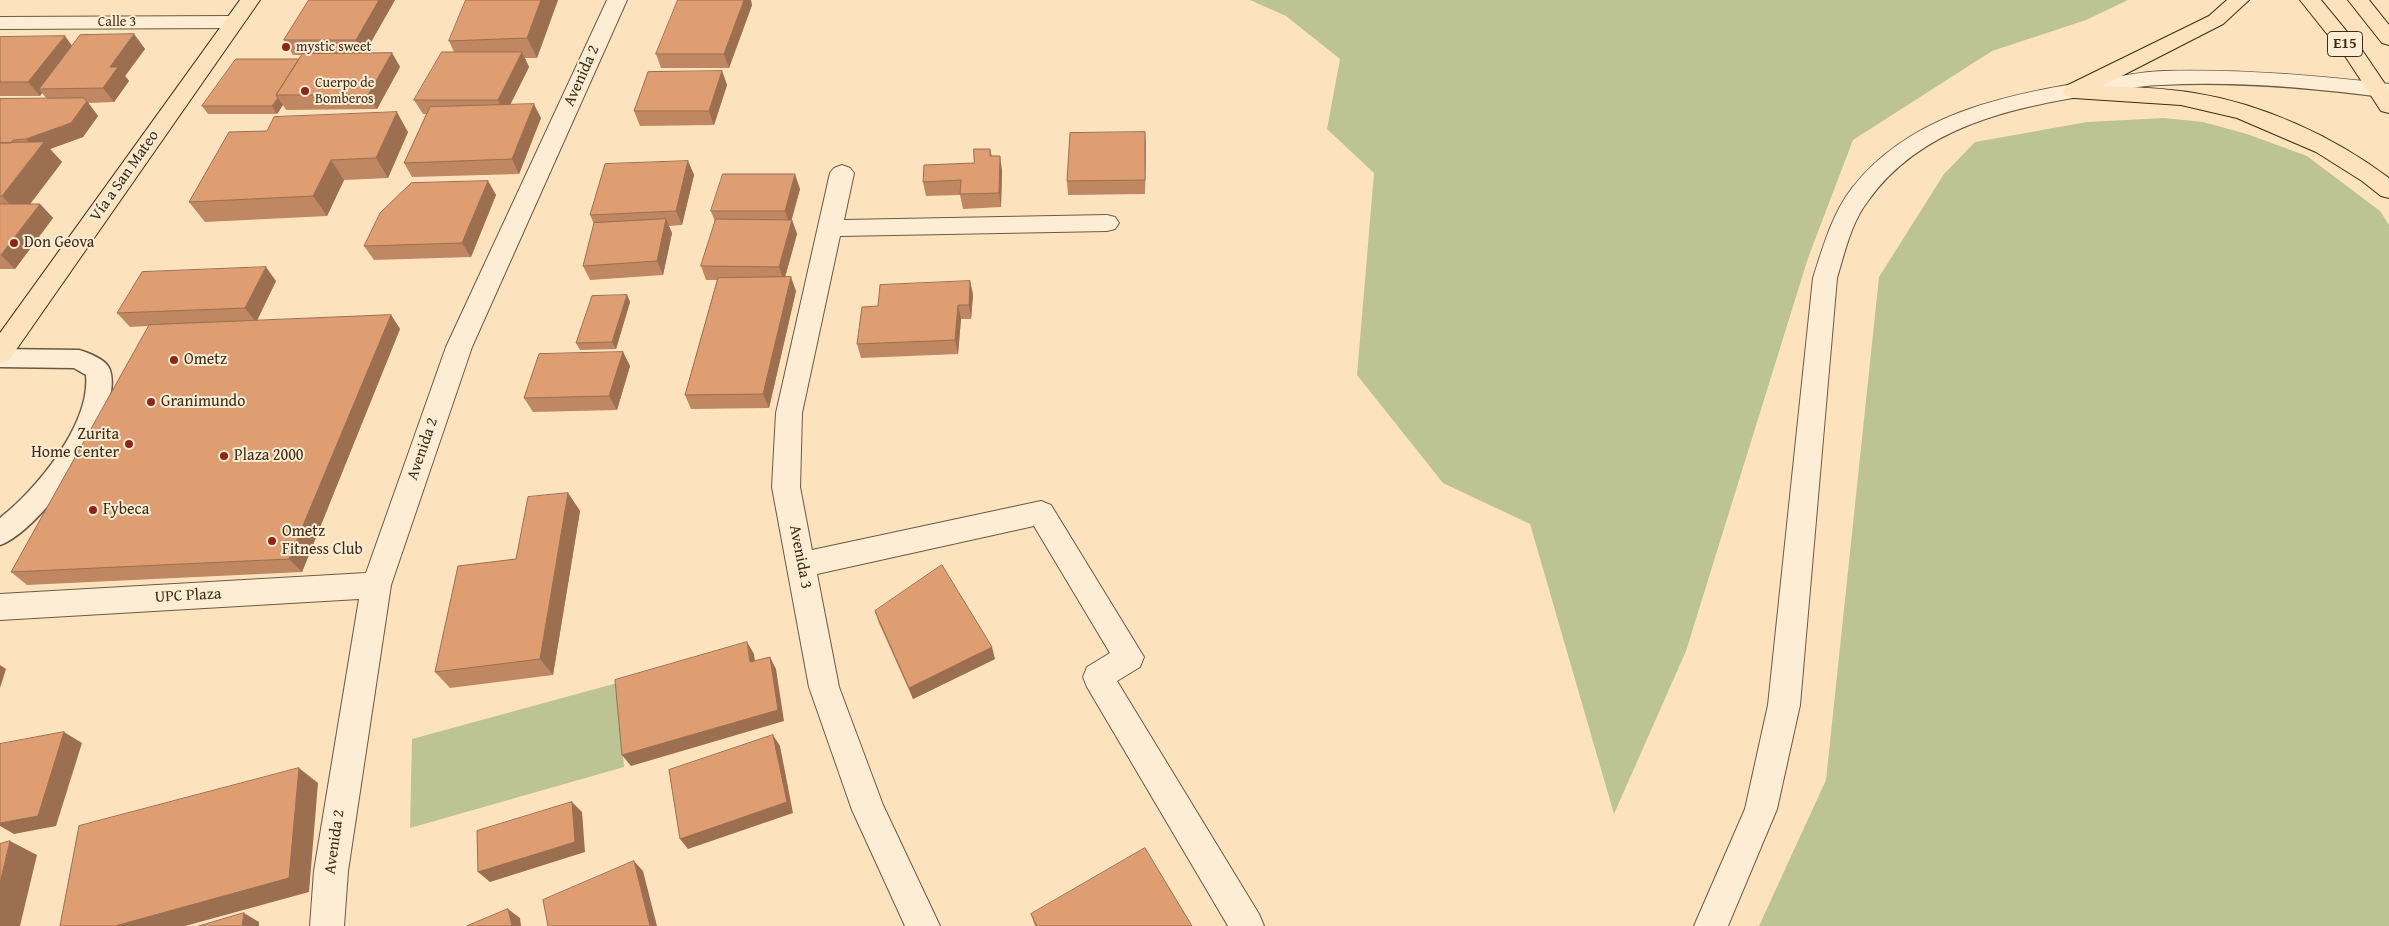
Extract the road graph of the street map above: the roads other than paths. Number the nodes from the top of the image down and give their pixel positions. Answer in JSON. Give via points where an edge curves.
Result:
{"nodes":[{"id":1,"x":250,"y":0,"type":"edge"},
{"id":2,"x":617,"y":0,"type":"edge"},
{"id":3,"x":2239,"y":0,"type":"edge"},
{"id":4,"x":2310,"y":0,"type":"edge"},
{"id":5,"x":2358,"y":0,"type":"edge"},
{"id":6,"x":234,"y":22,"type":"junction"},
{"id":7,"x":0,"y":23,"type":"edge"},
{"id":8,"x":2389,"y":39,"type":"edge"},
{"id":9,"x":2074,"y":91,"type":"junction"},
{"id":10,"x":2386,"y":95,"type":"edge"},
{"id":11,"x":842,"y":173,"type":"dead end"},
{"id":12,"x":2389,"y":190,"type":"edge"},
{"id":13,"x":1107,"y":223,"type":"dead end"},
{"id":14,"x":831,"y":228,"type":"junction"},
{"id":15,"x":0,"y":353,"type":"edge"},
{"id":16,"x":0,"y":358,"type":"edge"},
{"id":17,"x":0,"y":534,"type":"edge"},
{"id":18,"x":801,"y":565,"type":"junction"},
{"id":19,"x":376,"y":585,"type":"junction"},
{"id":20,"x":0,"y":607,"type":"edge"},
{"id":21,"x":328,"y":926,"type":"edge"},
{"id":22,"x":923,"y":926,"type":"edge"},
{"id":23,"x":1247,"y":926,"type":"edge"},
{"id":24,"x":1711,"y":926,"type":"edge"}],
"edges":[{"from":1,"to":6,"type":"main road","name":"Vía a San Mateo"},
{"from":2,"to":19,"type":"street","name":"Avenida 2","via":[[459,347]]},
{"from":3,"to":9,"type":"main road","via":[[2216,20]]},
{"from":4,"to":10,"type":"main road","number":"E15"},
{"from":5,"to":8,"type":"main road","number":"E15"},
{"from":6,"to":7,"type":"street","name":"Calle 3"},
{"from":6,"to":15,"type":"main road","name":"Vía a San Mateo"},
{"from":9,"to":10,"type":"street","via":[[2158,78],[2236,78]]},
{"from":9,"to":12,"type":"main road","via":[[2197,100],[2239,111],[2330,150],[2368,172]]},
{"from":9,"to":24,"type":"street","via":[[1993,107],[1935,130],[1906,148],[1883,168],[1859,195],[1840,234],[1825,278],[1784,705],[1761,809]]},
{"from":11,"to":14,"type":"street","name":"Avenida 3"},
{"from":13,"to":14,"type":"street"},
{"from":14,"to":18,"type":"street","name":"Avenida 3","via":[[789,413],[786,487]]},
{"from":16,"to":17,"type":"lane","via":[[79,358],[98,371],[99,390],[92,419],[66,462],[36,501]]},
{"from":18,"to":22,"type":"street","name":"Avenida 3","via":[[824,687],[868,810]]},
{"from":18,"to":23,"type":"street","via":[[1040,513],[1129,657],[1098,677]]},
{"from":19,"to":20,"type":"street","name":"UPC Plaza"},
{"from":19,"to":21,"type":"street","name":"Avenida 2","via":[[330,871]]}]}
